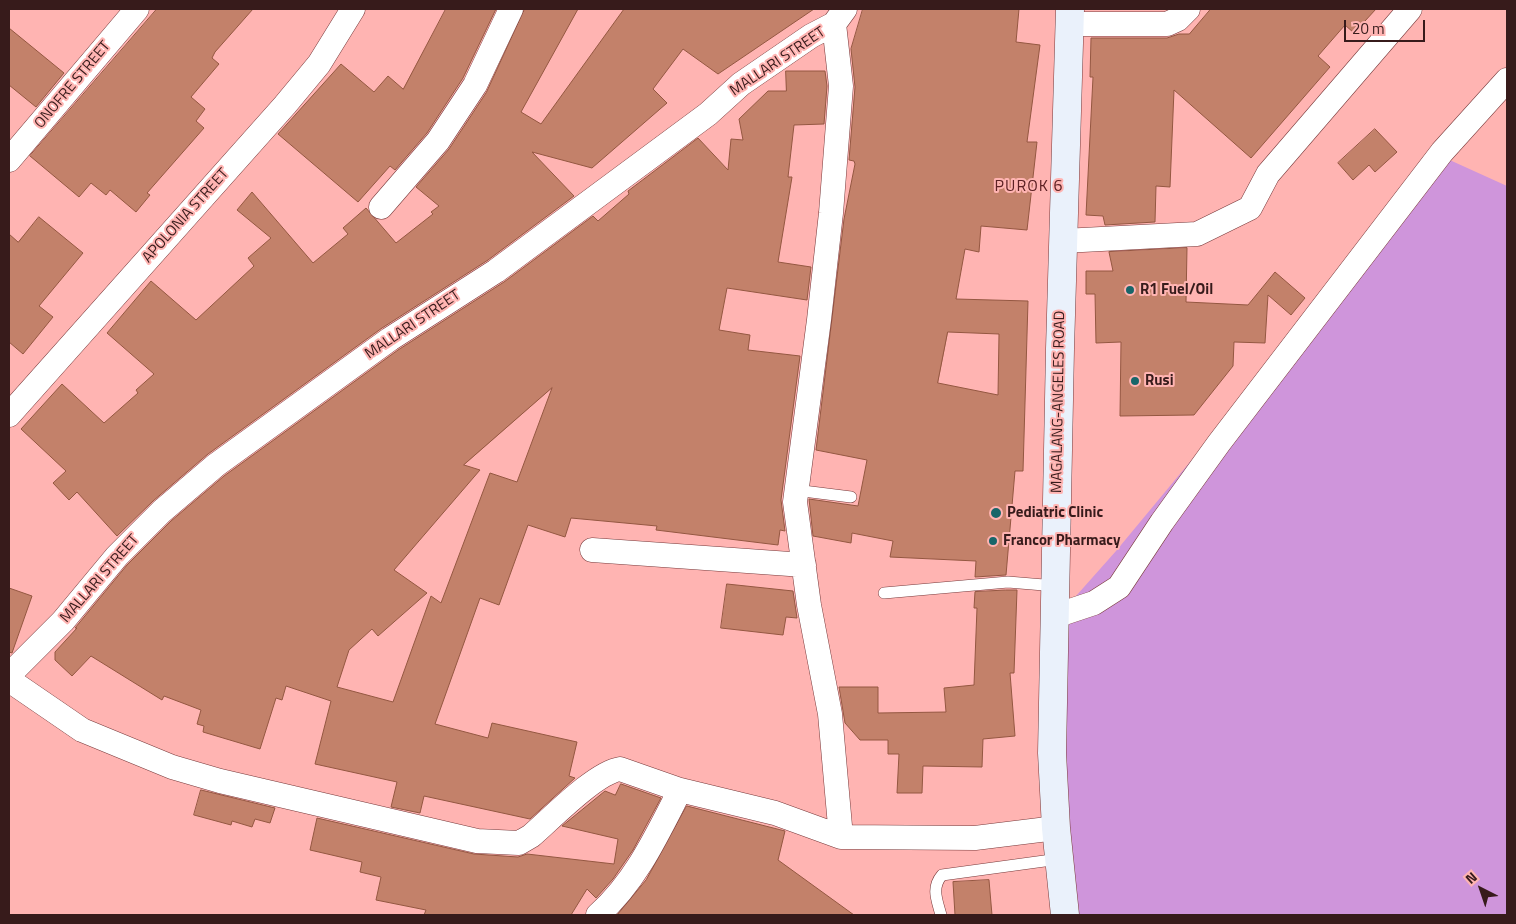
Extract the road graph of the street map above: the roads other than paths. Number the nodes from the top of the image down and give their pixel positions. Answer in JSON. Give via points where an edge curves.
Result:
{"nodes":[{"id":1,"x":138,"y":9,"type":"edge"},
{"id":2,"x":353,"y":9,"type":"edge"},
{"id":3,"x":511,"y":9,"type":"edge"},
{"id":4,"x":1188,"y":9,"type":"edge"},
{"id":5,"x":1410,"y":9,"type":"edge"},
{"id":6,"x":840,"y":16,"type":"edge"},
{"id":7,"x":1069,"y":16,"type":"edge"},
{"id":8,"x":1507,"y":80,"type":"edge"},
{"id":9,"x":9,"y":160,"type":"edge"},
{"id":10,"x":380,"y":207,"type":"dead end"},
{"id":11,"x":1063,"y":241,"type":"junction"},
{"id":12,"x":9,"y":415,"type":"edge"},
{"id":13,"x":795,"y":490,"type":"junction"},
{"id":14,"x":851,"y":497,"type":"dead end"},
{"id":15,"x":592,"y":550,"type":"dead end"},
{"id":16,"x":804,"y":566,"type":"junction"},
{"id":17,"x":1056,"y":586,"type":"junction"},
{"id":18,"x":884,"y":593,"type":"dead end"},
{"id":19,"x":1055,"y":616,"type":"junction"},
{"id":20,"x":9,"y":675,"type":"edge"},
{"id":21,"x":9,"y":680,"type":"edge"},
{"id":22,"x":680,"y":790,"type":"junction"},
{"id":23,"x":1056,"y":828,"type":"junction"},
{"id":24,"x":841,"y":837,"type":"junction"},
{"id":25,"x":1059,"y":859,"type":"junction"},
{"id":26,"x":598,"y":915,"type":"edge"},
{"id":27,"x":941,"y":915,"type":"edge"},
{"id":28,"x":1065,"y":915,"type":"edge"}],
"edges":[{"from":1,"to":9,"type":"street","name":"ONOFRE STREET"},
{"from":2,"to":12,"type":"street","name":"APOLONIA STREET","via":[[318,64],[285,105]]},
{"from":3,"to":10,"type":"street","via":[[475,85],[438,140]]},
{"from":4,"to":7,"type":"street","via":[[1167,24]]},
{"from":5,"to":11,"type":"street","via":[[1268,174],[1250,208],[1197,234]]},
{"from":6,"to":13,"type":"street","via":[[841,86],[831,212]]},
{"from":6,"to":20,"type":"street","name":"MALLARI STREET","via":[[740,84],[708,114],[496,271],[390,339],[216,465],[117,556],[63,621]]},
{"from":7,"to":11,"type":"main road","name":"MAGALANG-ANGELES ROAD"},
{"from":8,"to":19,"type":"street","via":[[1442,152],[1243,412],[1119,586],[1094,603]]},
{"from":11,"to":17,"type":"main road","name":"MAGALANG-ANGELES ROAD"},
{"from":13,"to":14,"type":"lane"},
{"from":13,"to":16,"type":"street"},
{"from":15,"to":16,"type":"street"},
{"from":16,"to":24,"type":"street","via":[[808,605],[830,714]]},
{"from":17,"to":18,"type":"lane","via":[[1008,582]]},
{"from":17,"to":19,"type":"main road","name":"MAGALANG-ANGELES ROAD"},
{"from":19,"to":23,"type":"main road","name":"MAGALANG-ANGELES ROAD","via":[[1052,753]]},
{"from":21,"to":22,"type":"street","via":[[82,730],[172,767],[477,841],[519,844],[595,779],[609,771],[620,769]]},
{"from":22,"to":24,"type":"street","via":[[775,812]]},
{"from":22,"to":26,"type":"street","via":[[633,877]]},
{"from":23,"to":24,"type":"street","via":[[975,838]]},
{"from":23,"to":25,"type":"main road","name":"MAGALANG-ANGELES ROAD"},
{"from":25,"to":27,"type":"lane","via":[[942,875],[936,882],[935,892]]},
{"from":25,"to":28,"type":"main road","name":"MAGALANG-ANGELES ROAD"}]}
